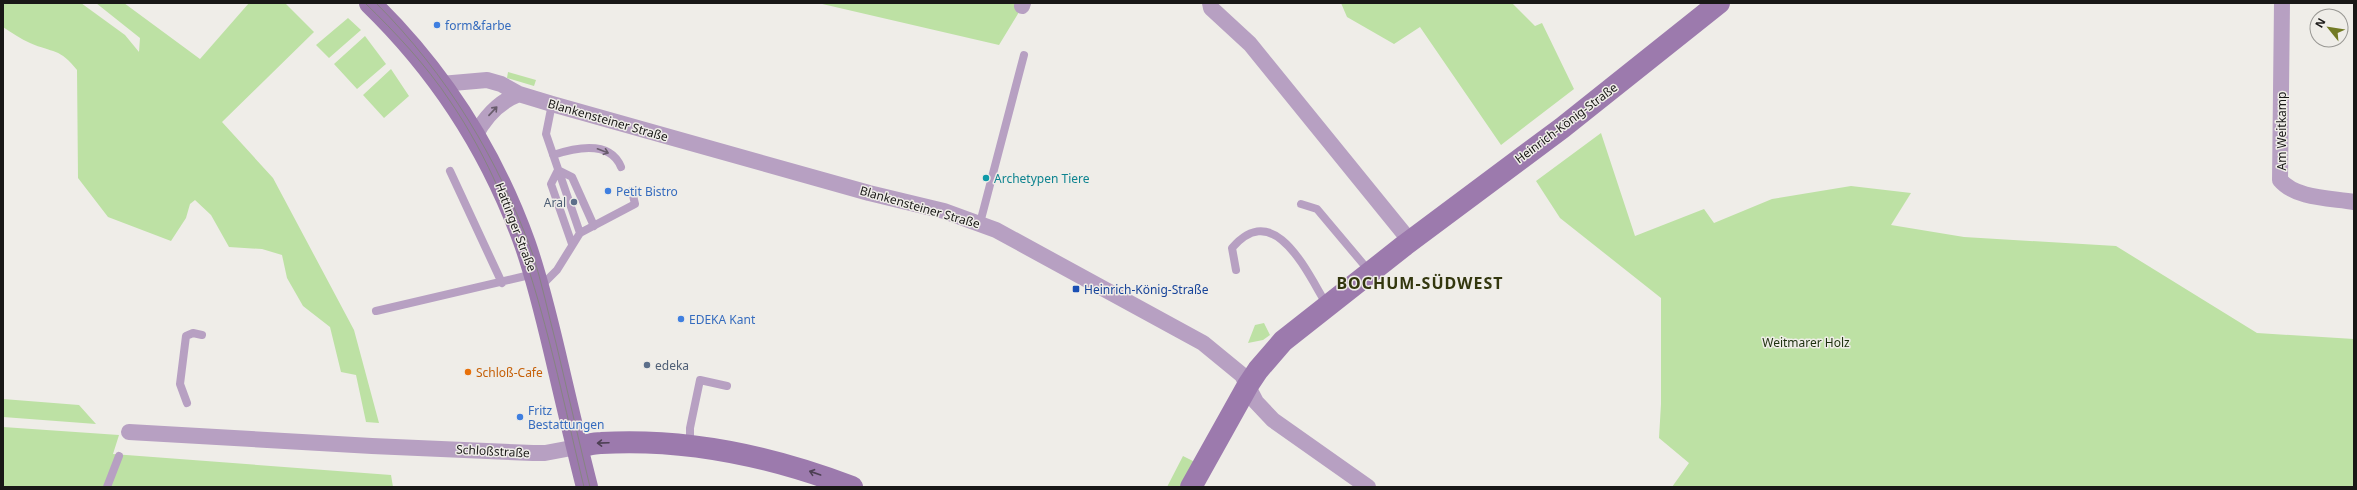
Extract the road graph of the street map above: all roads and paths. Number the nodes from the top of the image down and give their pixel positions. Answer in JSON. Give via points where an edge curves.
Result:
{"nodes":[{"id":1,"x":370,"y":3,"type":"edge"},
{"id":2,"x":1210,"y":3,"type":"edge"},
{"id":3,"x":1719,"y":3,"type":"edge"},
{"id":4,"x":2282,"y":3,"type":"edge"},
{"id":5,"x":1024,"y":55,"type":"dead end"},
{"id":6,"x":441,"y":84,"type":"junction"},
{"id":7,"x":519,"y":94,"type":"junction"},
{"id":8,"x":552,"y":104,"type":"junction"},
{"id":9,"x":475,"y":136,"type":"junction"},
{"id":10,"x":553,"y":155,"type":"junction"},
{"id":11,"x":621,"y":167,"type":"dead end"},
{"id":12,"x":558,"y":170,"type":"junction"},
{"id":13,"x":450,"y":171,"type":"dead end"},
{"id":14,"x":632,"y":191,"type":"dead end"},
{"id":15,"x":2354,"y":202,"type":"edge"},
{"id":16,"x":1301,"y":204,"type":"dead end"},
{"id":17,"x":980,"y":223,"type":"junction"},
{"id":18,"x":594,"y":226,"type":"junction"},
{"id":19,"x":580,"y":233,"type":"junction"},
{"id":20,"x":1410,"y":241,"type":"junction"},
{"id":21,"x":572,"y":244,"type":"junction"},
{"id":22,"x":1236,"y":270,"type":"dead end"},
{"id":23,"x":1371,"y":272,"type":"junction"},
{"id":24,"x":537,"y":281,"type":"junction"},
{"id":25,"x":502,"y":283,"type":"junction"},
{"id":26,"x":1328,"y":305,"type":"junction"},
{"id":27,"x":376,"y":311,"type":"dead end"},
{"id":28,"x":202,"y":335,"type":"dead end"},
{"id":29,"x":1248,"y":385,"type":"junction"},
{"id":30,"x":727,"y":386,"type":"dead end"},
{"id":31,"x":187,"y":403,"type":"dead end"},
{"id":32,"x":129,"y":432,"type":"dead end"},
{"id":33,"x":690,"y":445,"type":"junction"},
{"id":34,"x":577,"y":447,"type":"junction"},
{"id":35,"x":119,"y":456,"type":"dead end"},
{"id":36,"x":107,"y":487,"type":"edge"},
{"id":37,"x":587,"y":487,"type":"edge"},
{"id":38,"x":852,"y":487,"type":"edge"},
{"id":39,"x":1192,"y":487,"type":"edge"},
{"id":40,"x":1368,"y":487,"type":"edge"}],
"edges":[{"from":1,"to":6,"type":"main road","name":"Hattinger Straße","via":[[406,40]]},
{"from":2,"to":20,"type":"street","via":[[1211,8],[1250,44]]},
{"from":3,"to":20,"type":"main road","name":"Heinrich-König-Straße","via":[[1562,128]]},
{"from":4,"to":15,"type":"street","name":"Am Weitkamp","via":[[2280,180],[2299,193]]},
{"from":5,"to":17,"type":"lane"},
{"from":6,"to":7,"type":"street","name":"Blankensteiner Straße","via":[[487,80]]},
{"from":6,"to":9,"type":"main road","name":"Hattinger Straße"},
{"from":7,"to":8,"type":"street","name":"Blankensteiner Straße"},
{"from":9,"to":7,"type":"street","one_way":true,"via":[[497,106]]},
{"from":8,"to":10,"type":"lane","via":[[546,134]]},
{"from":8,"to":17,"type":"street","name":"Blankensteiner Straße"},
{"from":9,"to":24,"type":"main road","name":"Hattinger Straße","via":[[502,188]]},
{"from":10,"to":11,"type":"lane","one_way":true,"via":[[578,147],[602,149],[618,159]]},
{"from":10,"to":12,"type":"lane"},
{"from":12,"to":18,"type":"lane","via":[[572,177]]},
{"from":12,"to":19,"type":"lane"},
{"from":12,"to":21,"type":"lane","via":[[551,184]]},
{"from":13,"to":25,"type":"lane"},
{"from":14,"to":18,"type":"lane","via":[[635,204]]},
{"from":16,"to":23,"type":"lane","via":[[1318,208]]},
{"from":17,"to":29,"type":"street","name":"Blankensteiner Straße","via":[[1184,331],[1242,375]]},
{"from":18,"to":19,"type":"lane"},
{"from":19,"to":21,"type":"lane"},
{"from":20,"to":23,"type":"main road","name":"Heinrich-König-Straße"},
{"from":21,"to":24,"type":"lane","via":[[556,270]]},
{"from":22,"to":26,"type":"lane","via":[[1232,248],[1239,240],[1255,232],[1273,232],[1287,243]]},
{"from":23,"to":26,"type":"main road","name":"Heinrich-König-Straße"},
{"from":24,"to":25,"type":"lane"},
{"from":24,"to":34,"type":"main road","name":"Hattinger Straße"},
{"from":25,"to":27,"type":"lane"},
{"from":26,"to":29,"type":"main road","name":"Heinrich-König-Straße","via":[[1283,341]]},
{"from":28,"to":31,"type":"lane","via":[[193,333],[186,336],[180,384]]},
{"from":29,"to":39,"type":"main road","name":"Heinrich-König-Straße"},
{"from":29,"to":40,"type":"street","name":"Blankensteiner Straße","via":[[1256,402],[1273,420]]},
{"from":30,"to":33,"type":"lane","via":[[700,380],[690,428]]},
{"from":32,"to":34,"type":"street","name":"Schloßstraße","via":[[539,453]]},
{"from":33,"to":34,"type":"main road","name":"Schloßstraße","one_way":true,"via":[[600,443]]},
{"from":38,"to":33,"type":"main road","name":"Schloßstraße","one_way":true,"via":[[812,472],[714,448]]},
{"from":34,"to":37,"type":"main road","name":"Hattinger Straße"},
{"from":35,"to":36,"type":"lane"}]}
